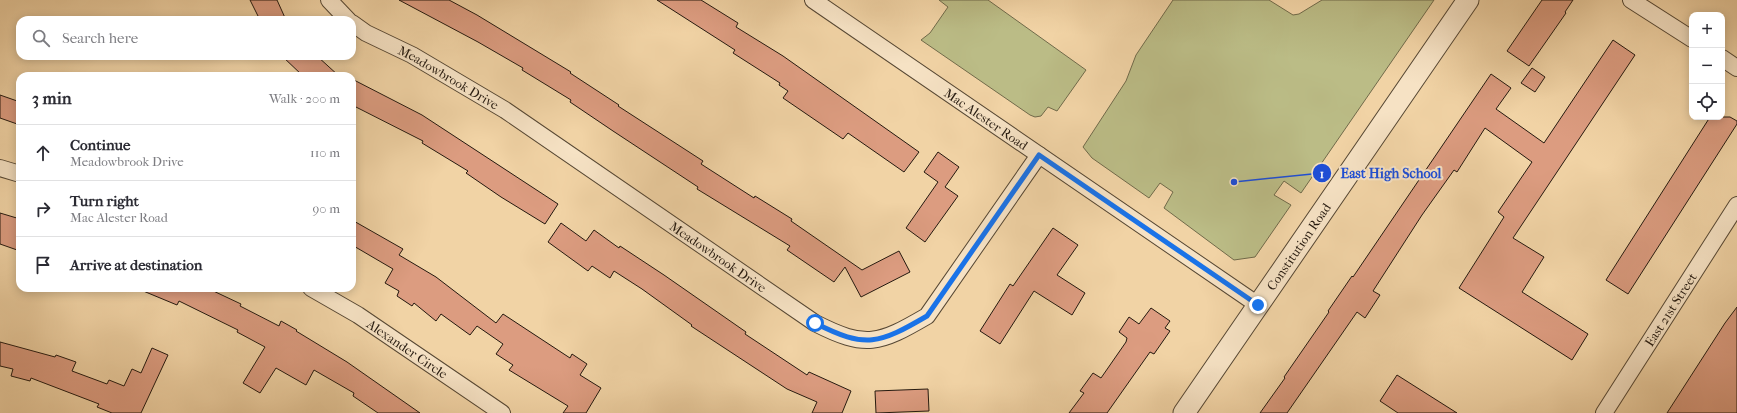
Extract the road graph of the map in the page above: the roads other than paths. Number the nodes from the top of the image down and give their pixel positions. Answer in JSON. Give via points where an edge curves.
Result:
{"nodes":[{"id":1,"x":328,"y":0,"type":"edge"},
{"id":2,"x":813,"y":0,"type":"edge"},
{"id":3,"x":1468,"y":0,"type":"edge"},
{"id":4,"x":1632,"y":0,"type":"edge"},
{"id":5,"x":344,"y":16,"type":"edge"},
{"id":6,"x":356,"y":26,"type":"edge"},
{"id":7,"x":1689,"y":37,"type":"edge"},
{"id":8,"x":1725,"y":60,"type":"edge"},
{"id":9,"x":1737,"y":68,"type":"edge"},
{"id":10,"x":1039,"y":155,"type":"junction"},
{"id":11,"x":0,"y":168,"type":"edge"},
{"id":12,"x":16,"y":173,"type":"edge"},
{"id":13,"x":1737,"y":205,"type":"edge"},
{"id":14,"x":318,"y":292,"type":"edge"},
{"id":15,"x":1258,"y":305,"type":"junction"},
{"id":16,"x":502,"y":413,"type":"edge"},
{"id":17,"x":1184,"y":413,"type":"edge"},
{"id":18,"x":1604,"y":413,"type":"edge"}],
"edges":[{"from":1,"to":5,"type":"street"},
{"from":2,"to":10,"type":"street","name":"Mac Alester Road"},
{"from":3,"to":15,"type":"street","name":"Constitution Road"},
{"from":4,"to":7,"type":"street"},
{"from":6,"to":10,"type":"street","name":"Meadowbrook Drive","via":[[412,55],[505,110],[815,323],[838,335],[858,340],[880,340],[927,316]]},
{"from":8,"to":9,"type":"street"},
{"from":10,"to":15,"type":"street","name":"Mac Alester Road"},
{"from":11,"to":12,"type":"street"},
{"from":13,"to":18,"type":"street","name":"East 21st Street"},
{"from":14,"to":16,"type":"street","name":"Alexander Circle","via":[[358,315]]},
{"from":15,"to":17,"type":"street","name":"Constitution Road"}]}
